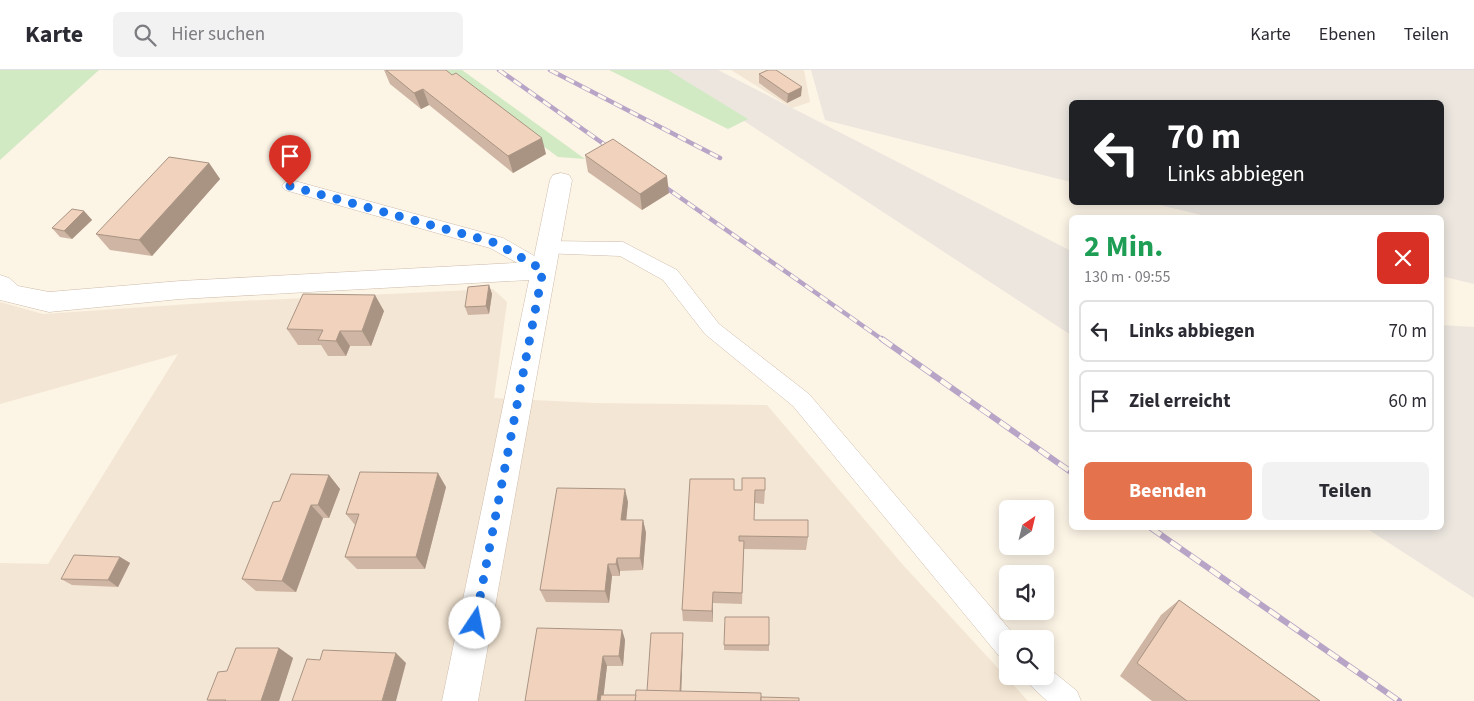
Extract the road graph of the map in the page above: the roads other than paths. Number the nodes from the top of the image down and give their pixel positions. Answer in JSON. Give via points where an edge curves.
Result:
{"nodes":[{"id":1,"x":561,"y":180,"type":"dead end"},
{"id":2,"x":290,"y":186,"type":"dead end"},
{"id":3,"x":546,"y":259,"type":"junction"},
{"id":4,"x":0,"y":284,"type":"edge"},
{"id":5,"x":999,"y":636,"type":"edge"},
{"id":6,"x":1049,"y":685,"type":"edge"},
{"id":7,"x":460,"y":701,"type":"edge"},
{"id":8,"x":1067,"y":701,"type":"edge"}],
"edges":[{"from":1,"to":3,"type":"street"},
{"from":2,"to":3,"type":"lane"},
{"from":3,"to":4,"type":"street","via":[[48,302],[10,294]]},
{"from":3,"to":5,"type":"lane","via":[[623,249],[670,275],[712,329],[801,400]]},
{"from":3,"to":7,"type":"street"},
{"from":6,"to":8,"type":"lane"}]}
